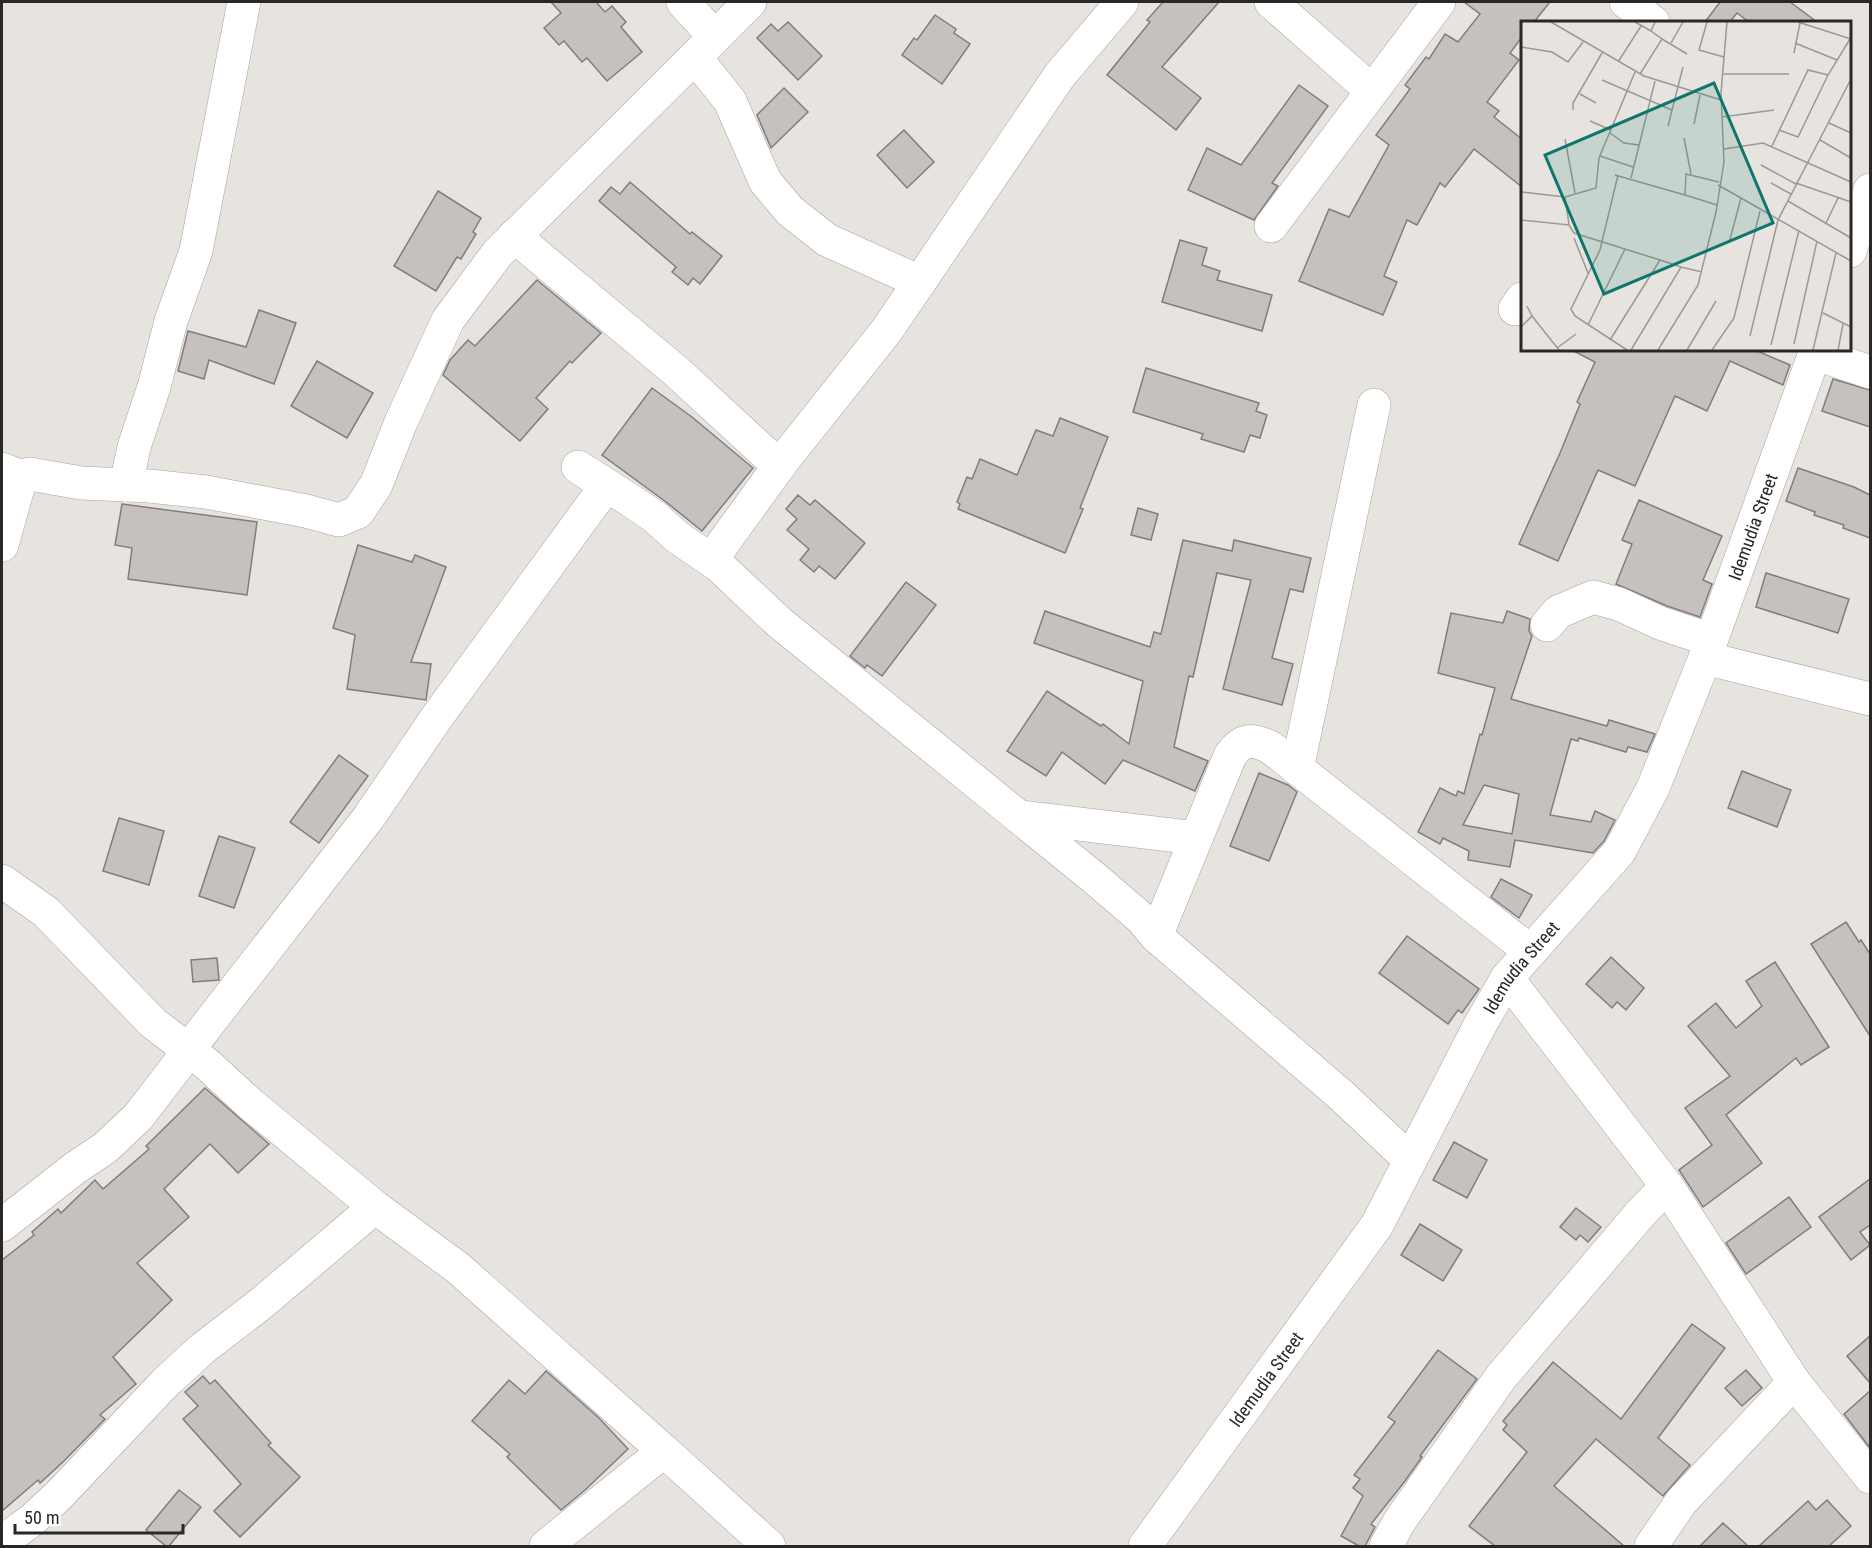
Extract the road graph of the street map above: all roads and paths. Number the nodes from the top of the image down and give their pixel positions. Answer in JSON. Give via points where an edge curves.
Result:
{"nodes":[{"id":1,"x":244,"y":2,"type":"edge"},
{"id":2,"x":683,"y":2,"type":"edge"},
{"id":3,"x":750,"y":2,"type":"edge"},
{"id":4,"x":1122,"y":2,"type":"edge"},
{"id":5,"x":1271,"y":2,"type":"edge"},
{"id":6,"x":1439,"y":2,"type":"edge"},
{"id":7,"x":1626,"y":2,"type":"edge"},
{"id":8,"x":1652,"y":21,"type":"edge"},
{"id":9,"x":705,"y":47,"type":"junction"},
{"id":10,"x":1372,"y":91,"type":"junction"},
{"id":11,"x":1851,"y":173,"type":"edge"},
{"id":12,"x":1870,"y":189,"type":"edge"},
{"id":13,"x":1270,"y":226,"type":"dead end"},
{"id":14,"x":514,"y":236,"type":"junction"},
{"id":15,"x":1851,"y":248,"type":"edge"},
{"id":16,"x":920,"y":282,"type":"junction"},
{"id":17,"x":1815,"y":351,"type":"edge"},
{"id":18,"x":1870,"y":372,"type":"edge"},
{"id":19,"x":1374,"y":405,"type":"dead end"},
{"id":20,"x":779,"y":466,"type":"junction"},
{"id":21,"x":578,"y":467,"type":"dead end"},
{"id":22,"x":11,"y":473,"type":"edge"},
{"id":23,"x":126,"y":485,"type":"junction"},
{"id":24,"x":606,"y":486,"type":"junction"},
{"id":25,"x":2,"y":545,"type":"edge"},
{"id":26,"x":711,"y":560,"type":"junction"},
{"id":27,"x":1547,"y":625,"type":"dead end"},
{"id":28,"x":1708,"y":649,"type":"junction"},
{"id":29,"x":1870,"y":699,"type":"edge"},
{"id":30,"x":1297,"y":770,"type":"junction"},
{"id":31,"x":1020,"y":817,"type":"junction"},
{"id":32,"x":1196,"y":838,"type":"junction"},
{"id":33,"x":2,"y":881,"type":"edge"},
{"id":34,"x":1156,"y":936,"type":"junction"},
{"id":35,"x":1530,"y":951,"type":"junction"},
{"id":36,"x":1507,"y":978,"type":"junction"},
{"id":37,"x":188,"y":1050,"type":"junction"},
{"id":38,"x":1410,"y":1160,"type":"junction"},
{"id":39,"x":1667,"y":1186,"type":"junction"},
{"id":40,"x":375,"y":1207,"type":"junction"},
{"id":41,"x":2,"y":1225,"type":"edge"},
{"id":42,"x":1794,"y":1382,"type":"junction"},
{"id":43,"x":664,"y":1451,"type":"junction"},
{"id":44,"x":1870,"y":1477,"type":"edge"},
{"id":45,"x":2,"y":1542,"type":"edge"},
{"id":46,"x":546,"y":1546,"type":"edge"},
{"id":47,"x":769,"y":1546,"type":"edge"},
{"id":48,"x":1145,"y":1546,"type":"edge"},
{"id":49,"x":1386,"y":1546,"type":"edge"},
{"id":50,"x":1651,"y":1546,"type":"edge"}],
"edges":[{"from":1,"to":23,"type":"street","via":[[196,251],[171,321]]},
{"from":2,"to":9,"type":"street"},
{"from":3,"to":9,"type":"street"},
{"from":4,"to":16,"type":"street","via":[[1060,75]]},
{"from":5,"to":10,"type":"street"},
{"from":6,"to":10,"type":"street"},
{"from":7,"to":8,"type":"street"},
{"from":9,"to":14,"type":"street"},
{"from":9,"to":16,"type":"street","via":[[765,181],[790,211],[827,240]]},
{"from":10,"to":13,"type":"street"},
{"from":11,"to":12,"type":"street"},
{"from":12,"to":15,"type":"street"},
{"from":14,"to":20,"type":"street","via":[[677,372]]},
{"from":14,"to":23,"type":"street","via":[[448,320],[376,485],[358,512],[339,520],[206,492]]},
{"from":16,"to":20,"type":"street","via":[[887,330]]},
{"from":17,"to":18,"type":"street"},
{"from":17,"to":28,"type":"street","name":"Idemudia Street"},
{"from":19,"to":30,"type":"street"},
{"from":20,"to":26,"type":"street"},
{"from":21,"to":24,"type":"street"},
{"from":22,"to":23,"type":"street"},
{"from":22,"to":25,"type":"street"},
{"from":24,"to":26,"type":"street"},
{"from":24,"to":37,"type":"street","via":[[369,817]]},
{"from":26,"to":31,"type":"street","via":[[798,638]]},
{"from":27,"to":28,"type":"street","via":[[1558,612],[1593,597],[1619,604]]},
{"from":28,"to":29,"type":"street"},
{"from":28,"to":35,"type":"street","name":"Idemudia Street","via":[[1653,788],[1619,852]]},
{"from":30,"to":32,"type":"street","via":[[1260,742],[1245,741],[1236,747]]},
{"from":30,"to":35,"type":"street"},
{"from":31,"to":32,"type":"street"},
{"from":31,"to":34,"type":"street","via":[[1141,918]]},
{"from":32,"to":34,"type":"street"},
{"from":33,"to":37,"type":"street","via":[[46,912],[153,1023]]},
{"from":34,"to":38,"type":"street","via":[[1342,1096]]},
{"from":35,"to":36,"type":"street","name":"Idemudia Street"},
{"from":36,"to":38,"type":"street","name":"Idemudia Street"},
{"from":36,"to":39,"type":"street"},
{"from":37,"to":40,"type":"street"},
{"from":37,"to":41,"type":"street","via":[[138,1117],[105,1148]]},
{"from":38,"to":48,"type":"street","name":"Idemudia Street","via":[[1377,1225]]},
{"from":39,"to":42,"type":"street"},
{"from":39,"to":49,"type":"street","via":[[1501,1377]]},
{"from":40,"to":43,"type":"street","via":[[458,1268]]},
{"from":40,"to":45,"type":"street","via":[[202,1349],[59,1495]]},
{"from":42,"to":44,"type":"street"},
{"from":42,"to":50,"type":"street","via":[[1680,1502]]},
{"from":43,"to":46,"type":"street"},
{"from":43,"to":47,"type":"street"}]}
